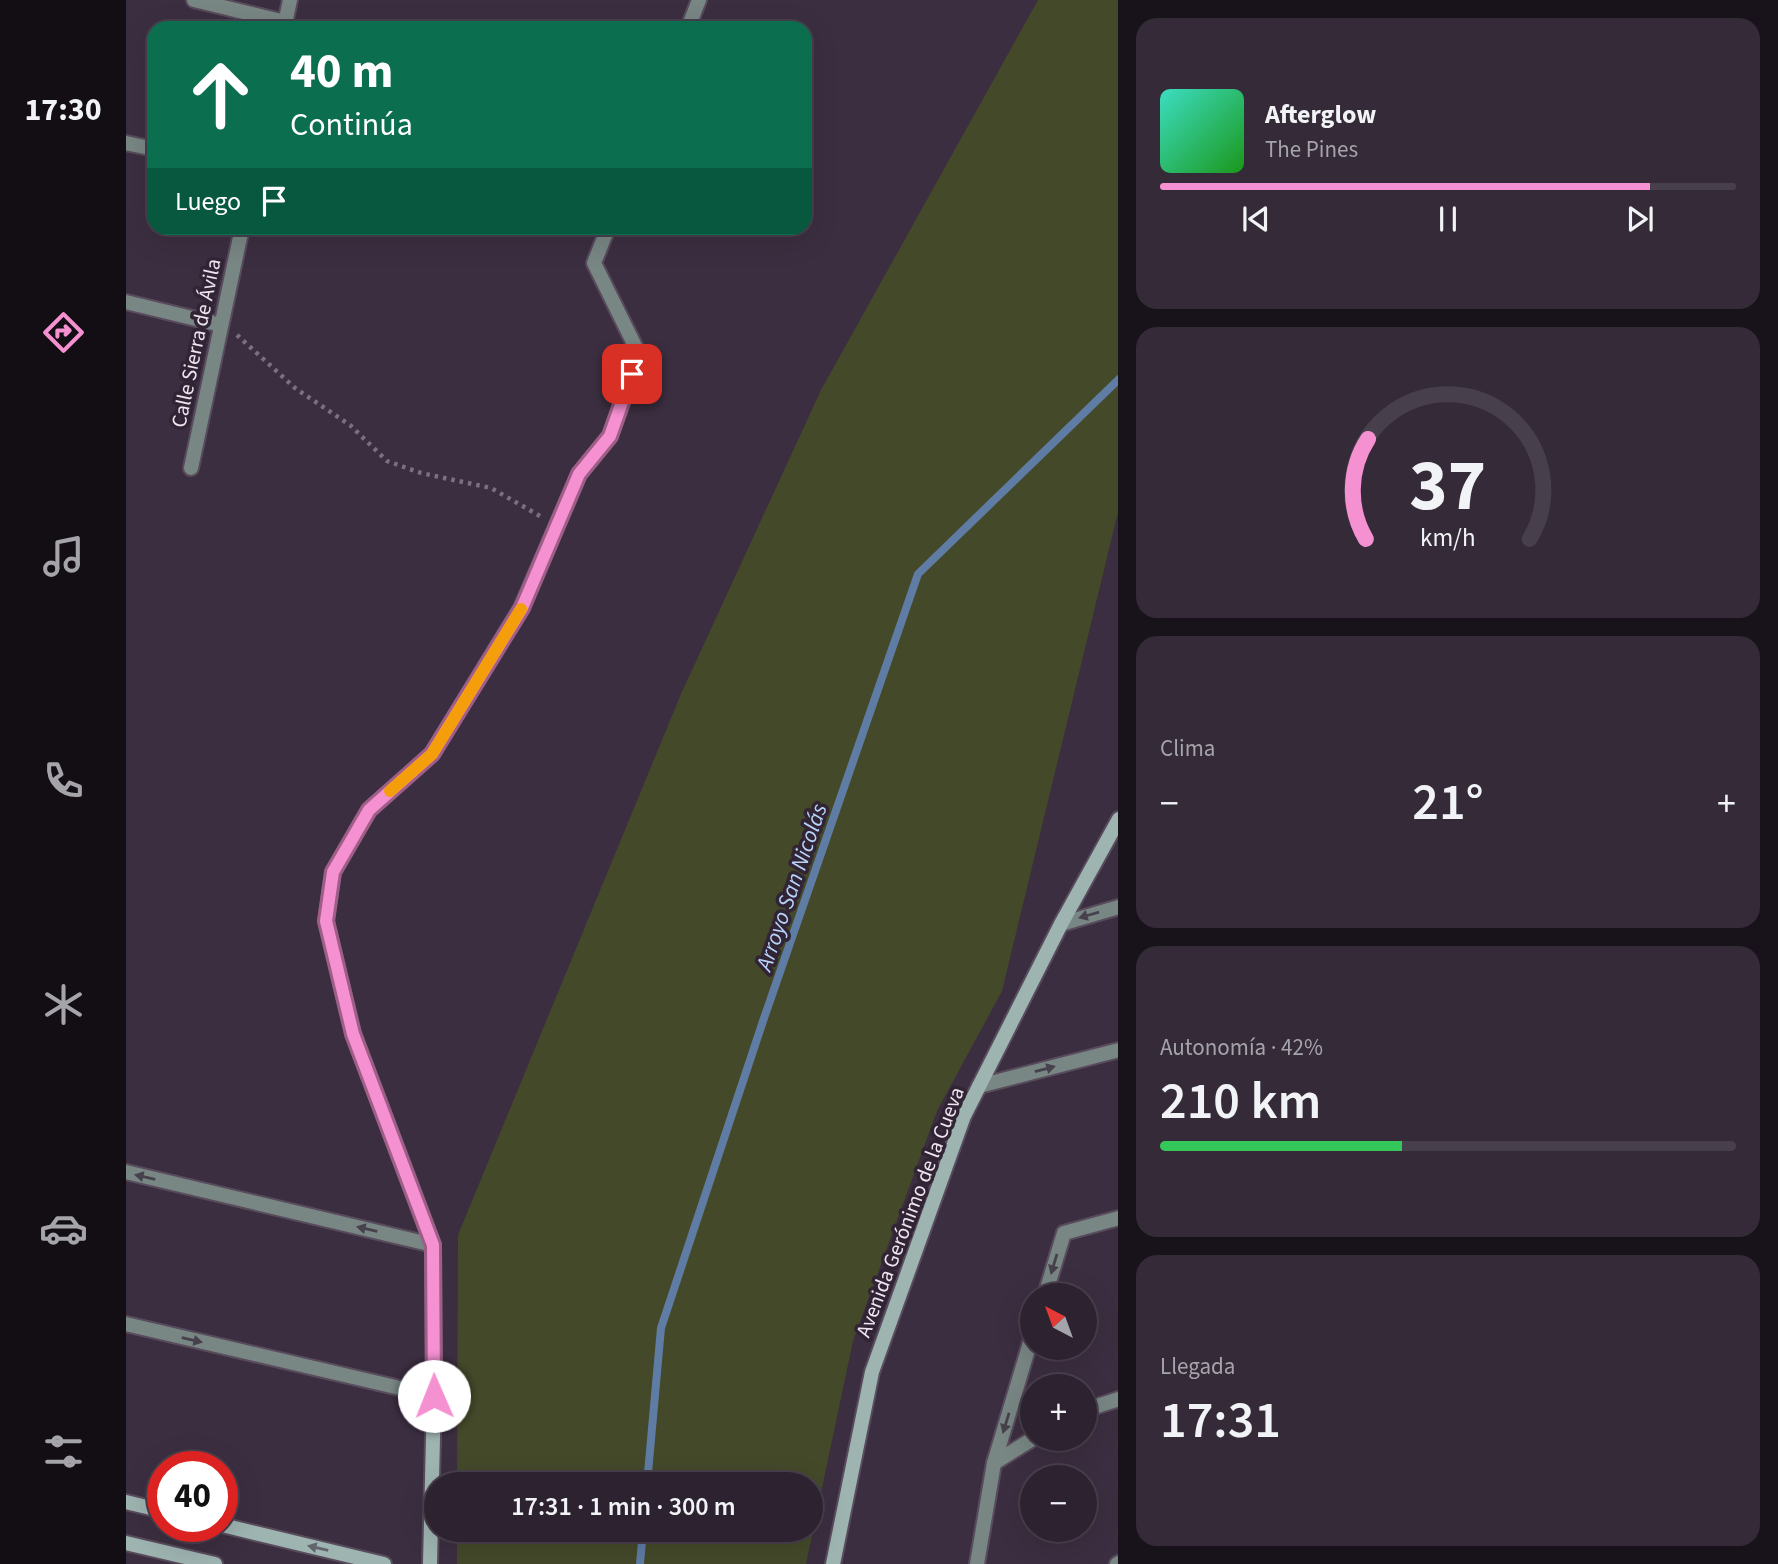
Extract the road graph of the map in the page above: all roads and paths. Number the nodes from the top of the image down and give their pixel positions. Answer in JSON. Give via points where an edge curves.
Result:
{"nodes":[{"id":1,"x":194,"y":0,"type":"edge"},
{"id":2,"x":290,"y":0,"type":"edge"},
{"id":3,"x":699,"y":0,"type":"edge"},
{"id":4,"x":270,"y":21,"type":"edge"},
{"id":5,"x":286,"y":21,"type":"edge"},
{"id":6,"x":691,"y":21,"type":"edge"},
{"id":7,"x":126,"y":143,"type":"edge"},
{"id":8,"x":147,"y":148,"type":"edge"},
{"id":9,"x":240,"y":235,"type":"edge"},
{"id":10,"x":605,"y":235,"type":"edge"},
{"id":11,"x":126,"y":302,"type":"edge"},
{"id":12,"x":221,"y":325,"type":"junction"},
{"id":13,"x":237,"y":334,"type":"dead end"},
{"id":14,"x":191,"y":468,"type":"dead end"},
{"id":15,"x":556,"y":526,"type":"junction"},
{"id":16,"x":1118,"y":819,"type":"edge"},
{"id":17,"x":1118,"y":907,"type":"edge"},
{"id":18,"x":1060,"y":924,"type":"junction"},
{"id":19,"x":1118,"y":1050,"type":"edge"},
{"id":20,"x":979,"y":1086,"type":"junction"},
{"id":21,"x":126,"y":1172,"type":"edge"},
{"id":22,"x":1118,"y":1218,"type":"edge"},
{"id":23,"x":433,"y":1245,"type":"junction"},
{"id":24,"x":1049,"y":1283,"type":"edge"},
{"id":25,"x":126,"y":1324,"type":"edge"},
{"id":26,"x":1025,"y":1360,"type":"edge"},
{"id":27,"x":434,"y":1396,"type":"junction"},
{"id":28,"x":1118,"y":1399,"type":"edge"},
{"id":29,"x":1097,"y":1406,"type":"edge"},
{"id":30,"x":1020,"y":1447,"type":"edge"},
{"id":31,"x":994,"y":1463,"type":"junction"},
{"id":32,"x":126,"y":1502,"type":"edge"},
{"id":33,"x":147,"y":1507,"type":"edge"},
{"id":34,"x":238,"y":1529,"type":"edge"},
{"id":35,"x":126,"y":1543,"type":"edge"},
{"id":36,"x":836,"y":1549,"type":"junction"},
{"id":37,"x":215,"y":1564,"type":"edge"},
{"id":38,"x":384,"y":1564,"type":"edge"},
{"id":39,"x":430,"y":1564,"type":"edge"},
{"id":40,"x":833,"y":1564,"type":"edge"},
{"id":41,"x":839,"y":1564,"type":"edge"},
{"id":42,"x":977,"y":1564,"type":"edge"}],
"edges":[{"from":1,"to":4,"type":"street"},
{"from":2,"to":5,"type":"street"},
{"from":3,"to":6,"type":"street"},
{"from":7,"to":8,"type":"street"},
{"from":9,"to":12,"type":"street","name":"Calle Sierra de Ávila"},
{"from":10,"to":15,"type":"street","via":[[594,263],[639,354],[610,436],[579,474]]},
{"from":11,"to":12,"type":"street"},
{"from":12,"to":14,"type":"street","name":"Calle Sierra de Ávila"},
{"from":13,"to":15,"type":"path","via":[[295,388],[350,425],[387,461],[491,488]]},
{"from":15,"to":23,"type":"street","via":[[522,608],[432,754],[369,810],[333,872],[326,921],[353,1034]]},
{"from":16,"to":18,"type":"street","name":"Avenida Gerónimo de la Cueva"},
{"from":17,"to":18,"type":"street","one_way":true},
{"from":18,"to":20,"type":"street","name":"Avenida Gerónimo de la Cueva"},
{"from":20,"to":19,"type":"street","one_way":true},
{"from":20,"to":36,"type":"street","name":"Avenida Gerónimo de la Cueva","via":[[964,1116],[872,1372]]},
{"from":23,"to":21,"type":"street","one_way":true},
{"from":22,"to":24,"type":"street","one_way":true,"via":[[1064,1233]]},
{"from":23,"to":27,"type":"street"},
{"from":25,"to":27,"type":"street","one_way":true},
{"from":26,"to":31,"type":"street","one_way":true},
{"from":27,"to":39,"type":"street"},
{"from":28,"to":29,"type":"street"},
{"from":30,"to":31,"type":"street"},
{"from":31,"to":42,"type":"street"},
{"from":32,"to":33,"type":"street"},
{"from":38,"to":34,"type":"street","one_way":true},
{"from":35,"to":37,"type":"street"},
{"from":36,"to":40,"type":"street","name":"Avenida Gerónimo de la Cueva"},
{"from":36,"to":41,"type":"street"}]}
